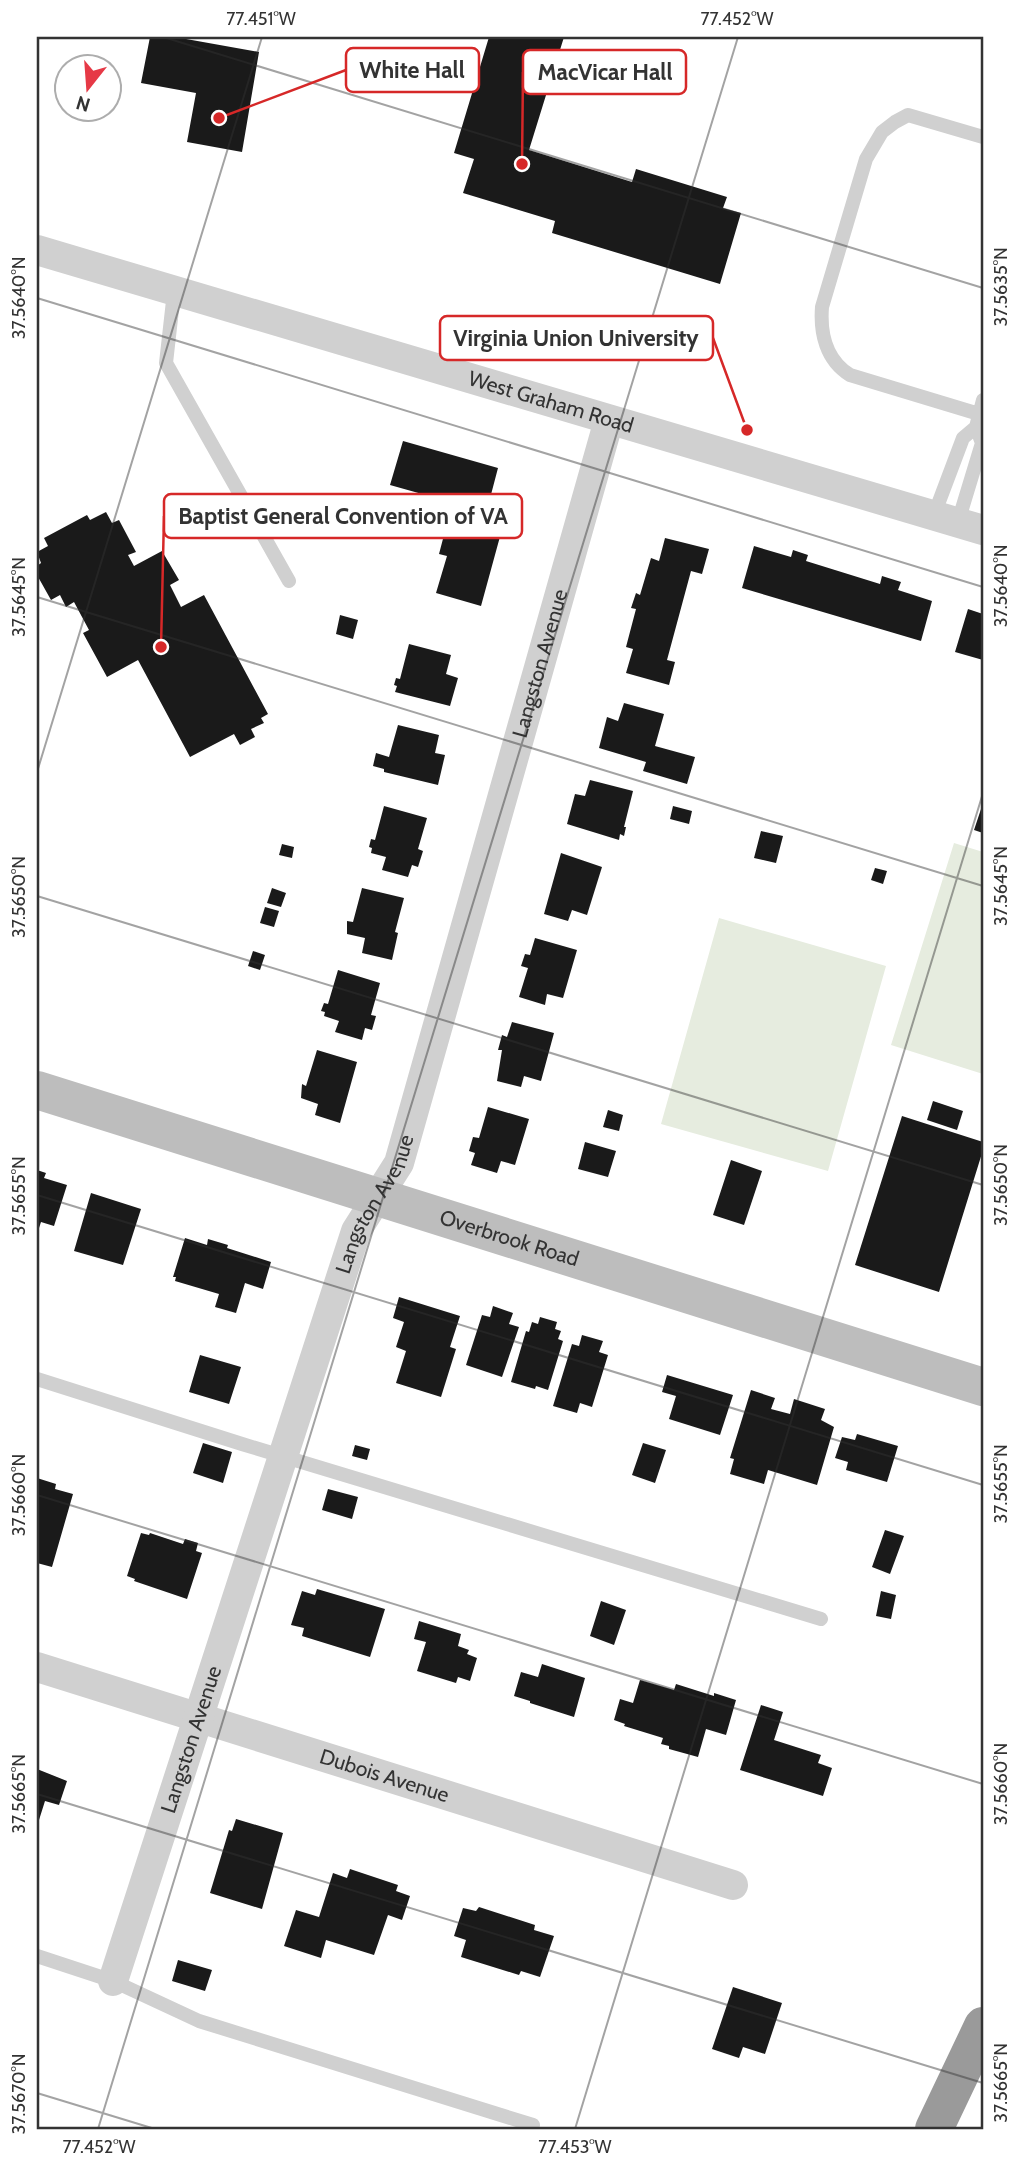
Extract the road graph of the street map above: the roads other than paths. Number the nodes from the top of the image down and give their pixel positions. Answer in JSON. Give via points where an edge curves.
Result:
{"nodes":[{"id":1,"x":983,"y":137,"type":"edge"},
{"id":2,"x":37,"y":250,"type":"edge"},
{"id":3,"x":174,"y":292,"type":"junction"},
{"id":4,"x":979,"y":414,"type":"edge"},
{"id":5,"x":608,"y":420,"type":"junction"},
{"id":6,"x":959,"y":522,"type":"edge"},
{"id":7,"x":289,"y":581,"type":"dead end"},
{"id":8,"x":37,"y":1090,"type":"edge"},
{"id":9,"x":377,"y":1197,"type":"junction"},
{"id":10,"x":37,"y":1379,"type":"edge"},
{"id":11,"x":983,"y":1387,"type":"edge"},
{"id":12,"x":284,"y":1456,"type":"junction"},
{"id":13,"x":821,"y":1619,"type":"dead end"},
{"id":14,"x":37,"y":1667,"type":"edge"},
{"id":15,"x":200,"y":1717,"type":"junction"},
{"id":16,"x":733,"y":1885,"type":"dead end"},
{"id":17,"x":37,"y":1956,"type":"edge"},
{"id":18,"x":113,"y":1981,"type":"junction"},
{"id":19,"x":983,"y":2026,"type":"edge"},
{"id":20,"x":533,"y":2124,"type":"dead end"},
{"id":21,"x":934,"y":2129,"type":"edge"}],
"edges":[{"from":1,"to":4,"type":"lane","via":[[908,116],[882,132],[866,159],[822,307],[821,327],[838,368],[850,375]]},
{"from":2,"to":3,"type":"street","name":"West Graham Road"},
{"from":3,"to":5,"type":"street","name":"West Graham Road"},
{"from":3,"to":7,"type":"lane","via":[[166,363]]},
{"from":4,"to":6,"type":"lane","via":[[982,443]]},
{"from":4,"to":6,"type":"lane","via":[[963,438]]},
{"from":5,"to":6,"type":"street","name":"West Graham Road"},
{"from":5,"to":9,"type":"street","name":"Langston Avenue","via":[[400,1163]]},
{"from":8,"to":9,"type":"street","name":"Overbrook Road"},
{"from":9,"to":11,"type":"street","name":"Overbrook Road"},
{"from":9,"to":12,"type":"street","name":"Langston Avenue","via":[[356,1231]]},
{"from":10,"to":12,"type":"lane"},
{"from":12,"to":13,"type":"lane"},
{"from":12,"to":15,"type":"street","name":"Langston Avenue"},
{"from":14,"to":15,"type":"street","name":"Dubois Avenue"},
{"from":15,"to":16,"type":"street","name":"Dubois Avenue"},
{"from":15,"to":18,"type":"street","name":"Langston Avenue"},
{"from":17,"to":18,"type":"lane"},
{"from":18,"to":20,"type":"lane","via":[[199,2021]]},
{"from":19,"to":21,"type":"highway"}]}
